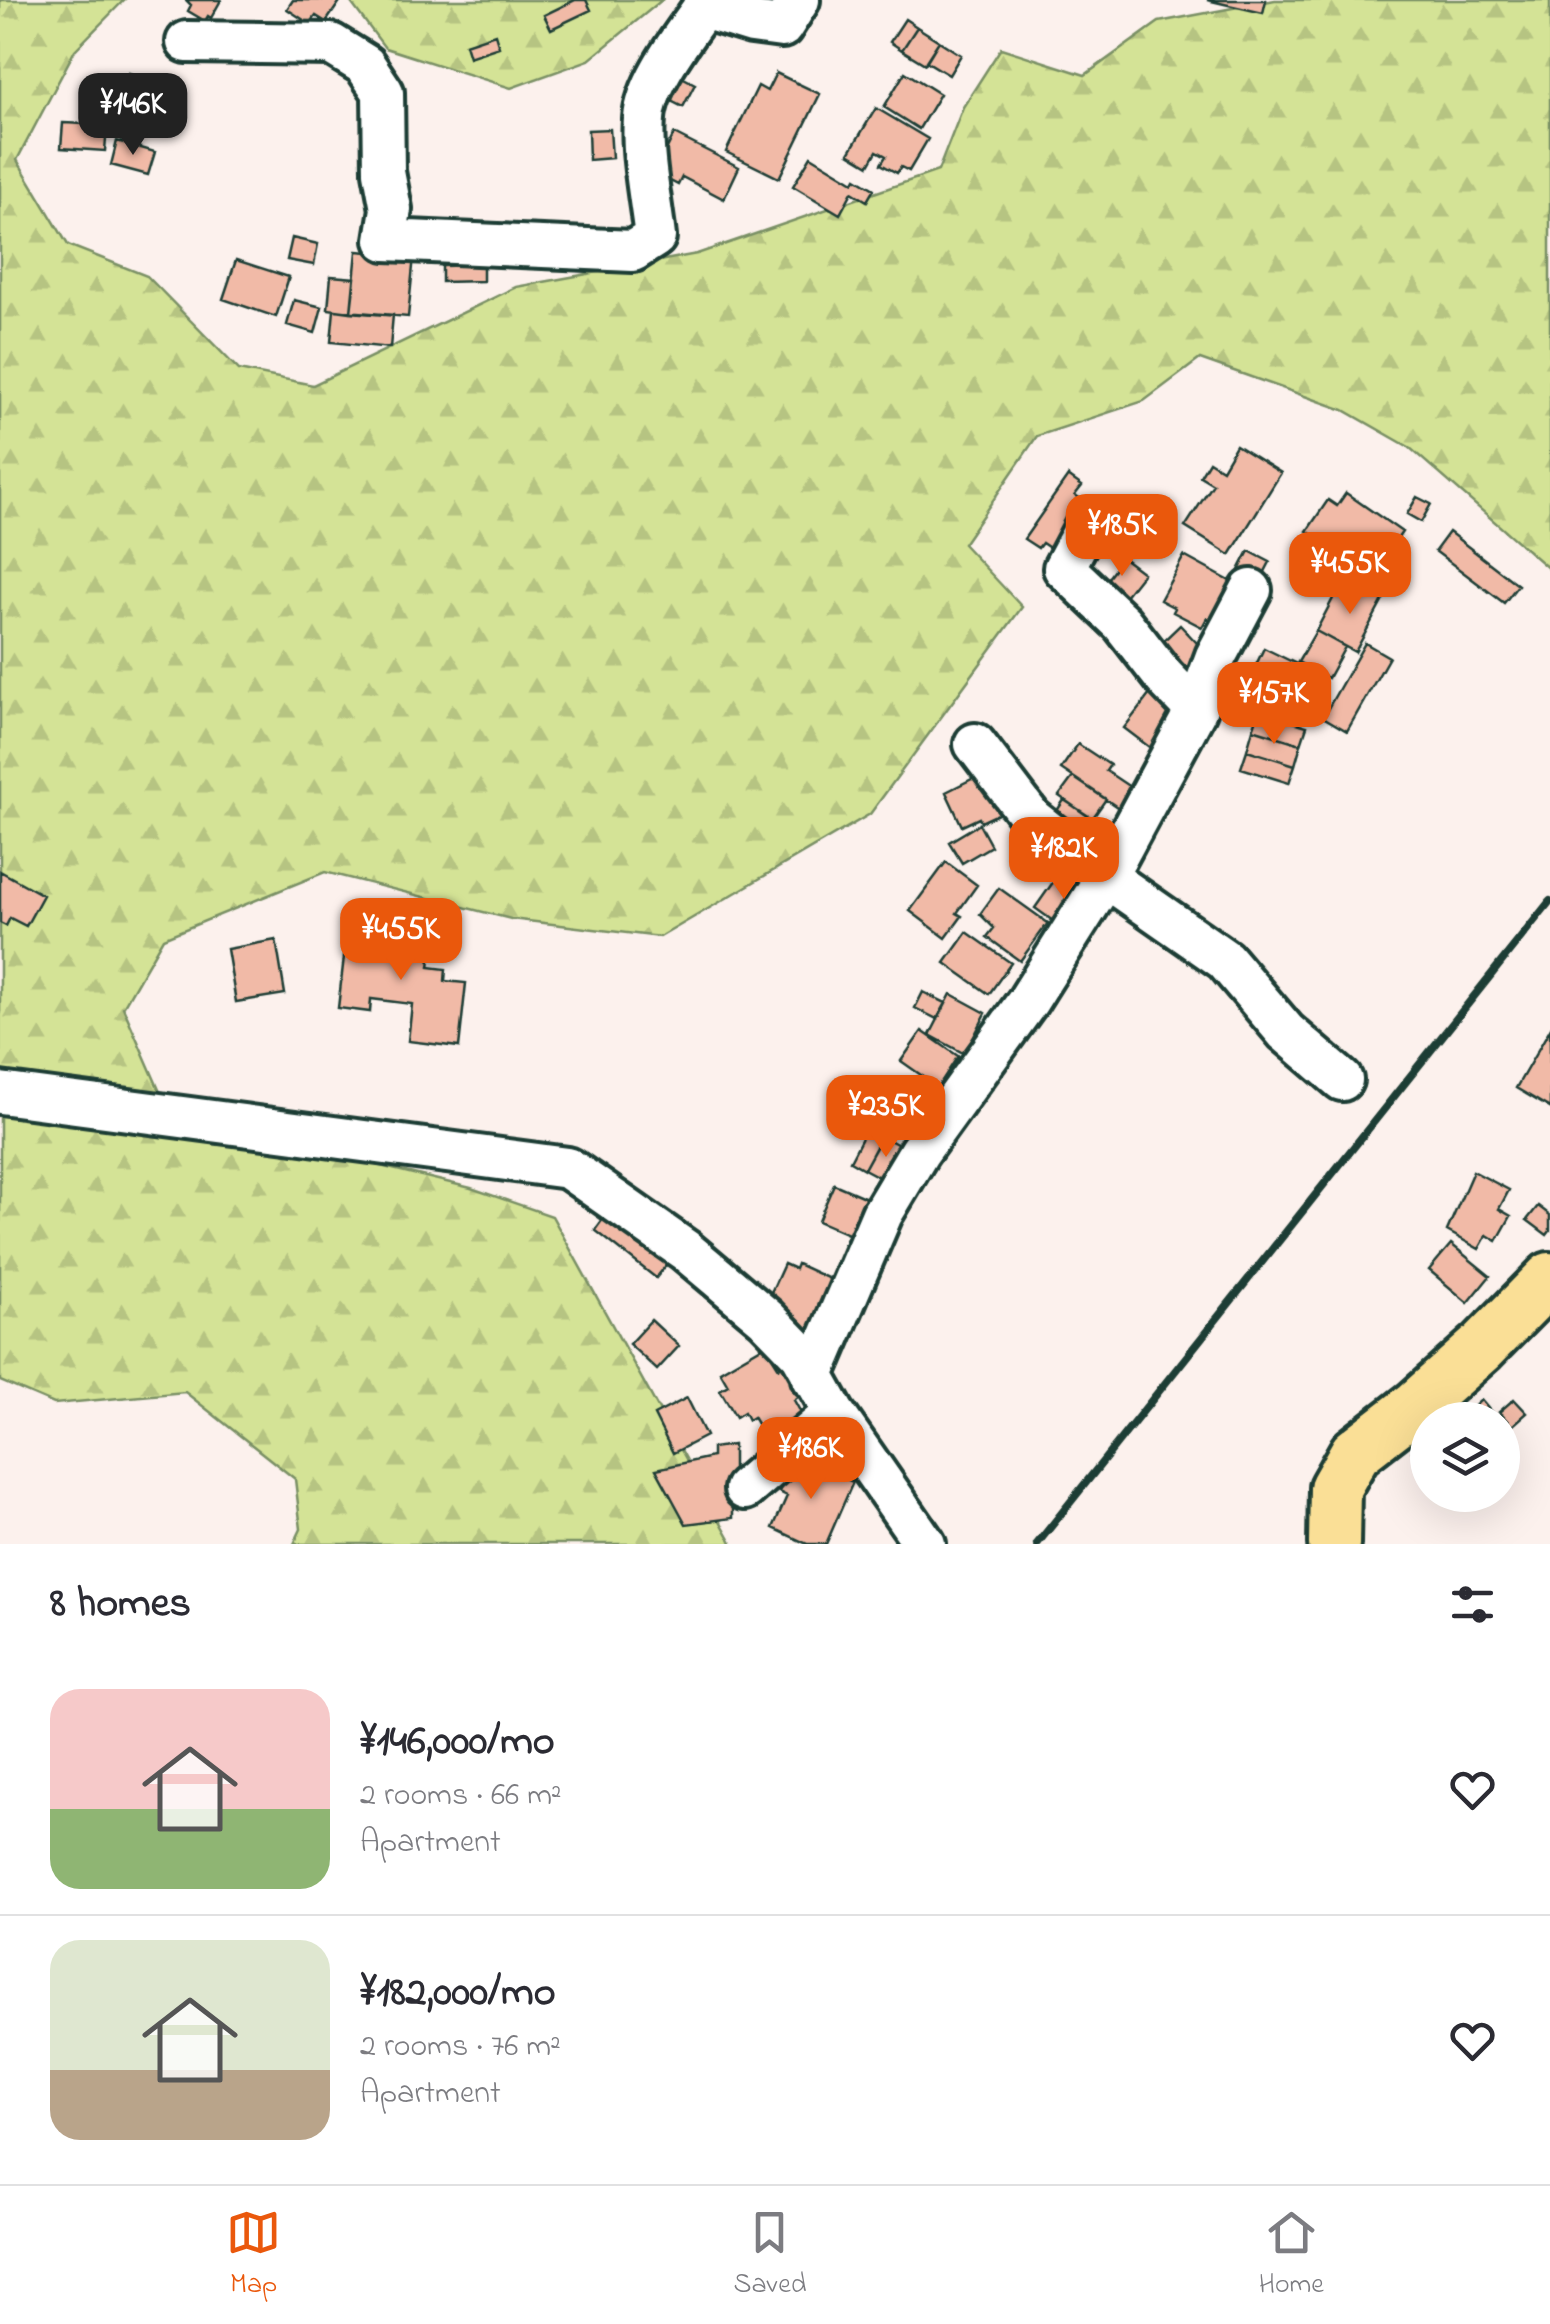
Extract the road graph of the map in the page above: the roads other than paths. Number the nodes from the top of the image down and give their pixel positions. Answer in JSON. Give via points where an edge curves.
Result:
{"nodes":[{"id":1,"x":799,"y":0,"type":"edge"},
{"id":2,"x":187,"y":42,"type":"dead end"},
{"id":3,"x":1089,"y":521,"type":"dead end"},
{"id":4,"x":1251,"y":590,"type":"dead end"},
{"id":5,"x":1196,"y":710,"type":"junction"},
{"id":6,"x":975,"y":744,"type":"dead end"},
{"id":7,"x":1106,"y":878,"type":"junction"},
{"id":8,"x":1342,"y":1080,"type":"dead end"},
{"id":9,"x":0,"y":1094,"type":"edge"},
{"id":10,"x":1550,"y":1278,"type":"edge"},
{"id":11,"x":812,"y":1378,"type":"junction"},
{"id":12,"x":834,"y":1412,"type":"junction"},
{"id":13,"x":745,"y":1488,"type":"dead end"},
{"id":14,"x":924,"y":1544,"type":"edge"},
{"id":15,"x":1334,"y":1544,"type":"edge"}],
"edges":[{"from":1,"to":2,"type":"street","via":[[782,26],[702,8],[659,76],[644,116],[654,237],[633,251],[386,240],[391,209],[382,92],[365,65],[331,44]]},
{"from":3,"to":5,"type":"street","via":[[1064,568],[1122,623]]},
{"from":4,"to":5,"type":"street"},
{"from":5,"to":7,"type":"street"},
{"from":6,"to":7,"type":"street","via":[[1032,820]]},
{"from":7,"to":8,"type":"street","via":[[1226,960],[1286,1032]]},
{"from":7,"to":11,"type":"street","via":[[891,1199]]},
{"from":9,"to":11,"type":"street","via":[[568,1168],[685,1250],[766,1318],[800,1354]]},
{"from":10,"to":15,"type":"main road","via":[[1469,1359],[1355,1453],[1334,1488]]},
{"from":11,"to":12,"type":"street"},
{"from":12,"to":13,"type":"street"},
{"from":12,"to":14,"type":"street"}]}
